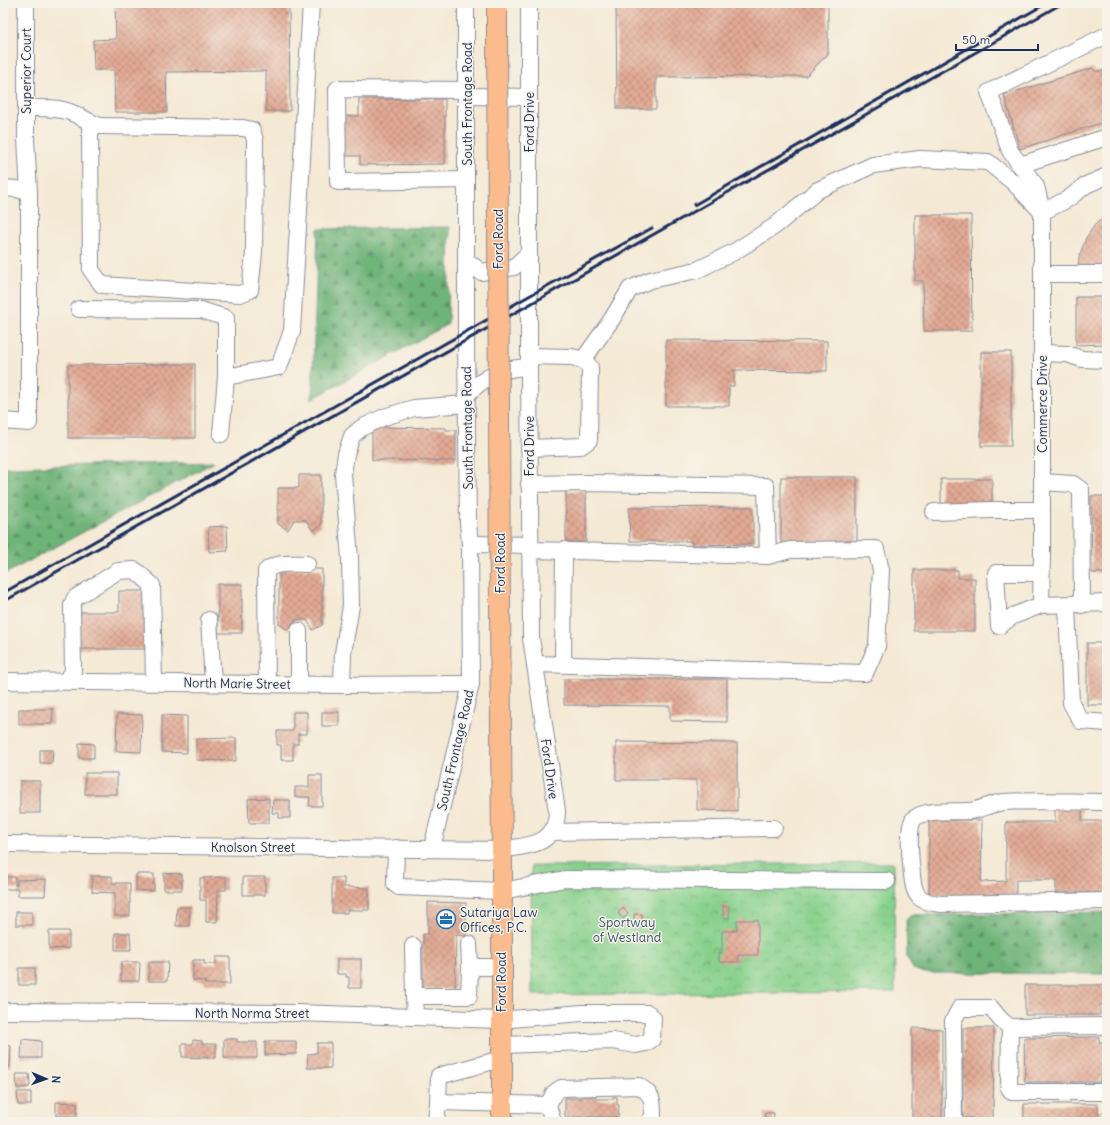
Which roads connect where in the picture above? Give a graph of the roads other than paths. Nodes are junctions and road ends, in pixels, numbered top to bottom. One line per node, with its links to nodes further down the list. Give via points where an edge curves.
1 (26, 3): 9 (street, Superior Court)
2 (311, 3): 27 (street, via 292,331 279,367)
3 (466, 3): 7 (street, South Frontage Road)
4 (497, 3): 64 (main road, Ford Road, bridge)
5 (529, 3): 8 (street, Ford Drive)
6 (1107, 35): 12 (street, Commerce Drive, via 989,92 1010,150)
7 (467, 93): 8 (street); 14 (street, South Frontage Road); 14 (street, via 337,89 338,182)
8 (528, 97): 18 (street, Ford Drive)
9 (26, 108): 10 (street, via 69,111); 16 (street, Superior Court)
10 (90, 124): 10 (street, via 252,130 255,140 254,238 250,290 240,294 102,285 91,270)
11 (1107, 137): 12 (street)
12 (1020, 165): 17 (street, Commerce Drive, via 1036,186)
13 (1107, 176): 17 (street, via 1086,185 1068,199)
14 (466, 180): 19 (street, South Frontage Road)
15 (3, 188): 16 (street, via 18,188)
16 (29, 193): 29 (street, Superior Court, via 29,423)
17 (1042, 212): 20 (street, Commerce Drive); 24 (street, via 1013,182 988,162 920,159 873,164 818,190 775,226 734,252 697,270 650,280 630,289)
18 (529, 253): 19 (street, via 514,267 481,272); 26 (street, Ford Drive)
19 (466, 260): 28 (street, South Frontage Road)
20 (1042, 274): 21 (street); 23 (street, Commerce Drive)
21 (1107, 274)
22 (80, 309): 27 (street, via 201,310 226,318)
23 (1042, 353): 25 (street); 32 (street, Commerce Drive)
24 (583, 360): 26 (street, via 572,357); 31 (street, via 590,367 589,440 581,446)
25 (1107, 360)
26 (529, 362): 28 (street, via 482,380); 31 (street, Ford Drive)
27 (226, 377): 30 (street)
28 (466, 399): 36 (street, South Frontage Road); 56 (street, via 414,408 384,417 361,428 352,436 343,474 351,606 343,653)
29 (3, 421)
30 (221, 434)
31 (529, 448): 33 (street, Ford Drive)
32 (1042, 482): 34 (street, Commerce Drive); 44 (street, via 1073,484 1080,490)
33 (529, 484): 37 (street, Ford Drive); 39 (street, via 588,482 766,486)
34 (1042, 510): 35 (street); 41 (street, Commerce Drive)
35 (934, 512)
36 (470, 544): 37 (street); 55 (street, South Frontage Road)
37 (530, 548): 38 (street); 47 (street, Ford Drive, via 531,638)
38 (564, 550): 39 (street); 48 (street)
39 (768, 556): 48 (street, via 790,550 876,549 880,570 878,646 865,673)
40 (307, 564): 53 (street, via 281,564 271,566 266,571)
41 (1041, 573): 43 (street, Commerce Drive); 43 (street, via 996,573 998,626 1013,616)
42 (1107, 604): 44 (street)
43 (1041, 605): 44 (street)
44 (1074, 605): 57 (street, via 1071,703 1081,721)
45 (209, 620): 52 (street)
46 (299, 631): 54 (street)
47 (535, 664): 48 (street); 60 (street, Ford Drive, via 557,818)
48 (563, 664)
49 (3, 681): 50 (street, North Marie Street)
50 (66, 681): 51 (street, North Marie Street); 51 (street, via 73,672 72,605 75,598 118,571 135,570 152,585)
51 (154, 682): 52 (street, North Marie Street)
52 (213, 682): 53 (street, North Marie Street)
53 (267, 684): 54 (street, North Marie Street)
54 (299, 684): 56 (street, North Marie Street)
55 (471, 684): 56 (street, North Marie Street); 63 (street, South Frontage Road)
56 (342, 685)
57 (1107, 723)
58 (1107, 802): 67 (street, via 1002,802 969,811 920,814 913,820 911,836 913,886 918,897 927,903)
59 (774, 828): 60 (street)
60 (552, 832): 64 (street, via 544,840 536,843)
61 (3, 844): 62 (street, Knolson Street)
62 (396, 848): 63 (street, Knolson Street); 66 (street, via 395,884 399,887)
63 (432, 848): 64 (street, Knolson Street)
64 (502, 850): 66 (main road, Ford Road)
65 (887, 880): 66 (street, via 565,880)
66 (502, 891): 71 (main road, Ford Road)
67 (1107, 901)
68 (469, 944): 70 (street)
69 (413, 946): 72 (street)
70 (470, 967): 71 (street); 72 (street, via 470,996)
71 (501, 967): 75 (main road, Ford Road)
72 (414, 996): 74 (street)
73 (3, 1011): 74 (street, North Norma Street, via 297,1013)
74 (415, 1017): 75 (street, North Norma Street)
75 (501, 1020): 78 (main road, Ford Road); 78 (street, North Norma Street, via 589,1013 648,1013 653,1018 652,1039 646,1043 636,1045 613,1041)
76 (1107, 1026): 77 (street)
77 (1010, 1027): 79 (street, via 1009,1088 1012,1092); 86 (street, via 991,1008 960,1008 953,1021)
78 (501, 1052): 80 (street, via 439,1076); 82 (main road, Ford Road)
79 (1107, 1092)
80 (438, 1102): 82 (street); 83 (street)
81 (548, 1104): 82 (street); 84 (street); 85 (street, via 554,1093 561,1088 639,1086 649,1093 653,1102 653,1116)
82 (502, 1113)
83 (436, 1122)
84 (553, 1122)
85 (649, 1122)
86 (954, 1122)

